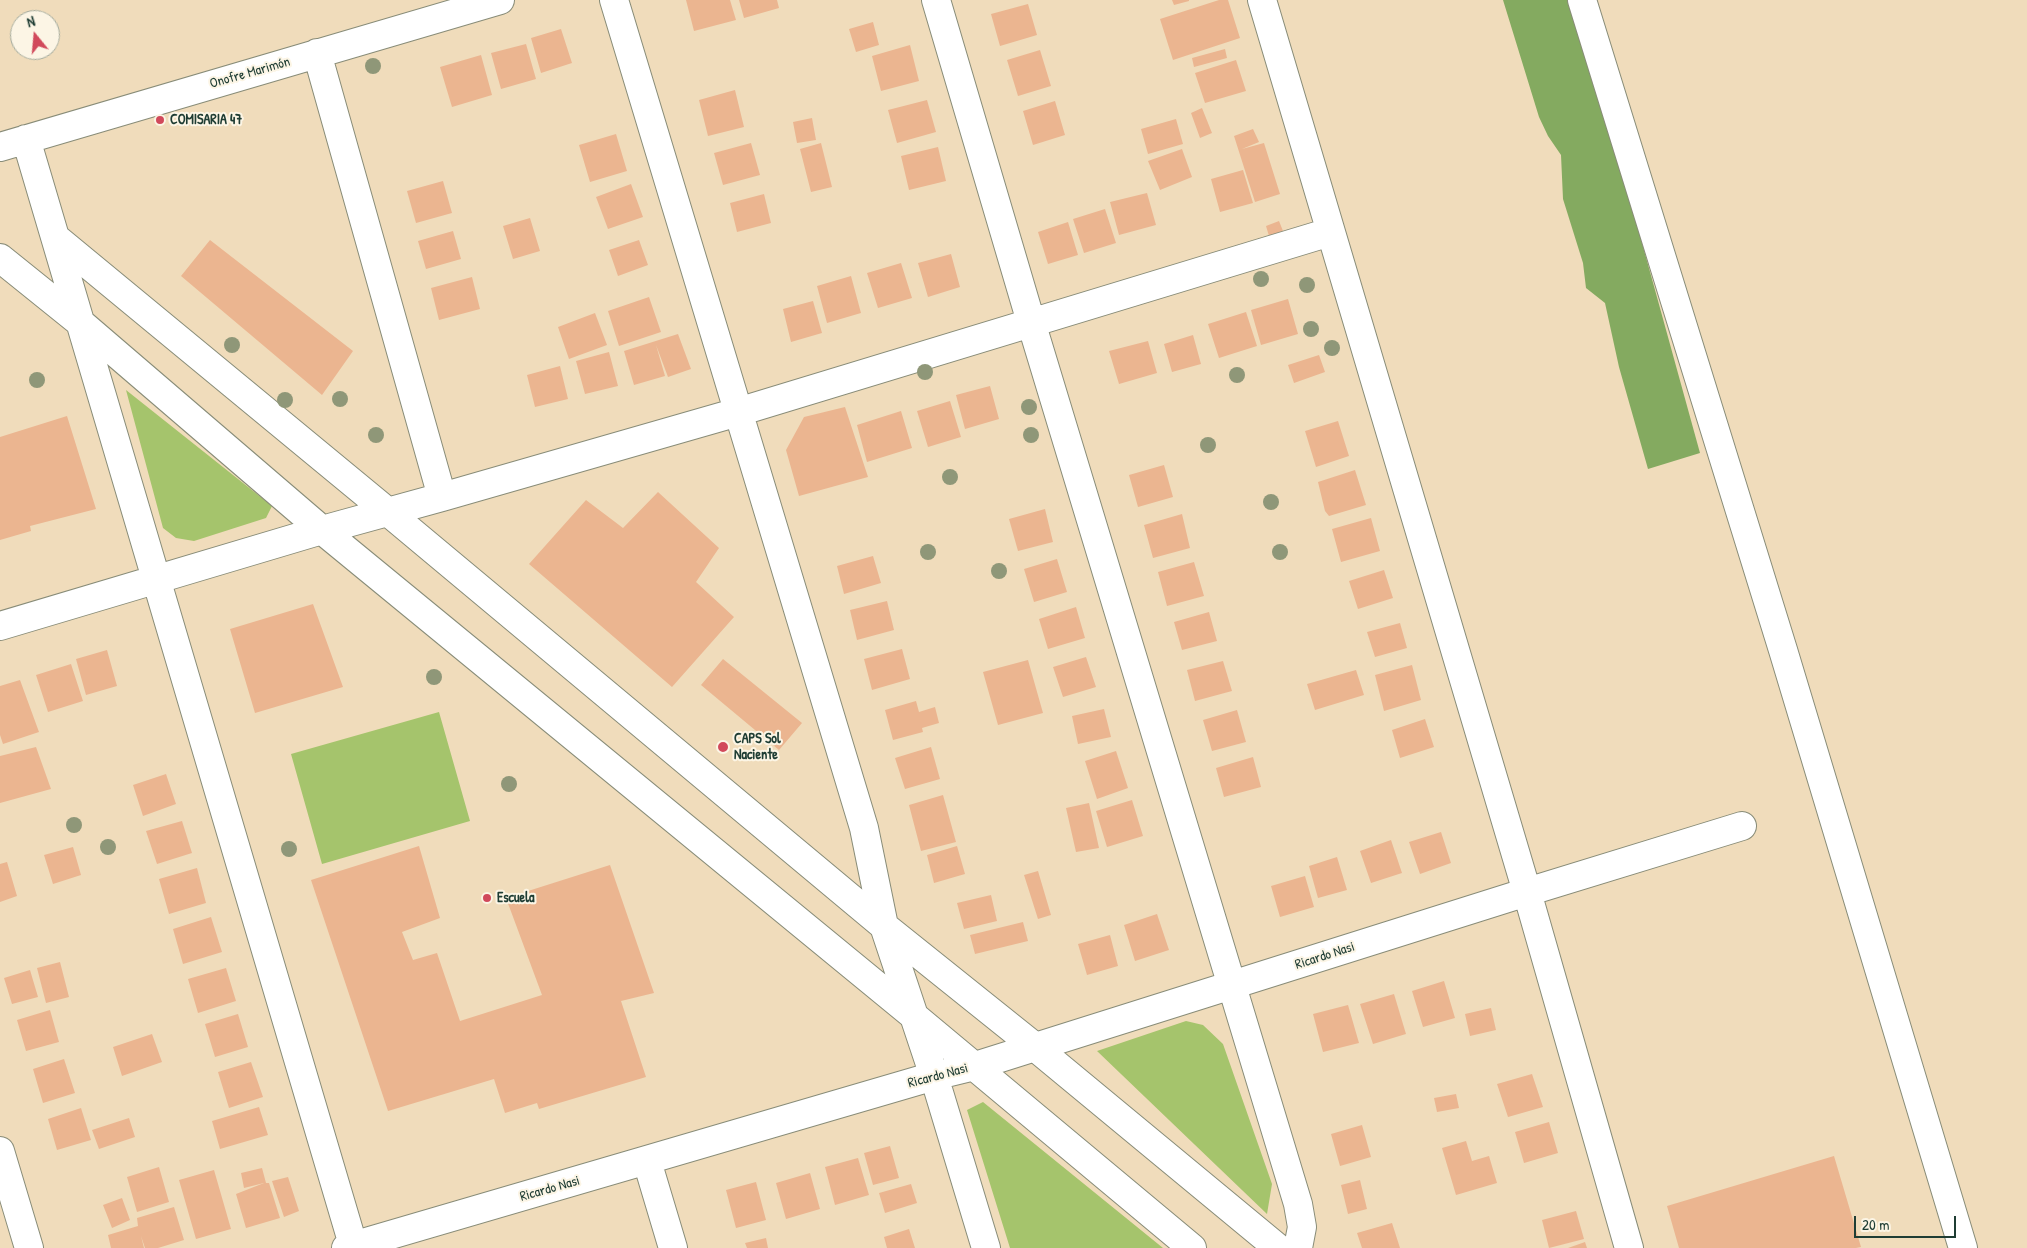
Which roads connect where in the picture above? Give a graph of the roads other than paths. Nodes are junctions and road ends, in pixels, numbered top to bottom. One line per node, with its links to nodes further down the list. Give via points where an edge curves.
1 (500, 0): 6 (street, Onofre Marimón)
2 (614, 0): 14 (street)
3 (936, 0): 12 (street)
4 (1262, 0): 9 (street)
5 (1582, 0): 38 (street)
6 (317, 53): 7 (street, Onofre Marimón); 15 (street)
7 (26, 139): 8 (street, Onofre Marimón); 10 (street)
8 (0, 148)
9 (1330, 232): 12 (street); 21 (street)
10 (56, 238): 13 (street); 16 (street)
11 (0, 258): 13 (street)
12 (1031, 322): 14 (street); 23 (street)
13 (82, 324): 17 (street); 18 (street)
14 (738, 412): 15 (street); 22 (street, via 864,828)
15 (442, 497): 16 (street)
16 (388, 512): 17 (street); 22 (street)
17 (322, 530): 18 (street); 24 (street)
18 (156, 580): 19 (street); 30 (street)
19 (0, 626)
20 (1742, 826): 21 (street, Ricardo Nasi)
21 (1527, 892): 23 (street, Ricardo Nasi); 37 (street)
22 (884, 926): 24 (street); 25 (street)
23 (1232, 985): 25 (street, Ricardo Nasi); 36 (street, via 1298,1204 1302,1227)
24 (914, 1016): 26 (street); 27 (street)
25 (1036, 1047): 26 (street, Ricardo Nasi); 35 (street)
26 (975, 1066): 27 (street, Ricardo Nasi); 34 (street)
27 (934, 1076): 29 (street, Ricardo Nasi); 33 (street)
28 (0, 1151): 31 (street)
29 (647, 1161): 30 (street, Ricardo Nasi); 32 (street)
30 (351, 1247)
31 (29, 1248)
32 (673, 1248)
33 (986, 1248)
34 (1192, 1248)
35 (1278, 1248)
36 (1298, 1248)
37 (1629, 1248)
38 (1963, 1248)

